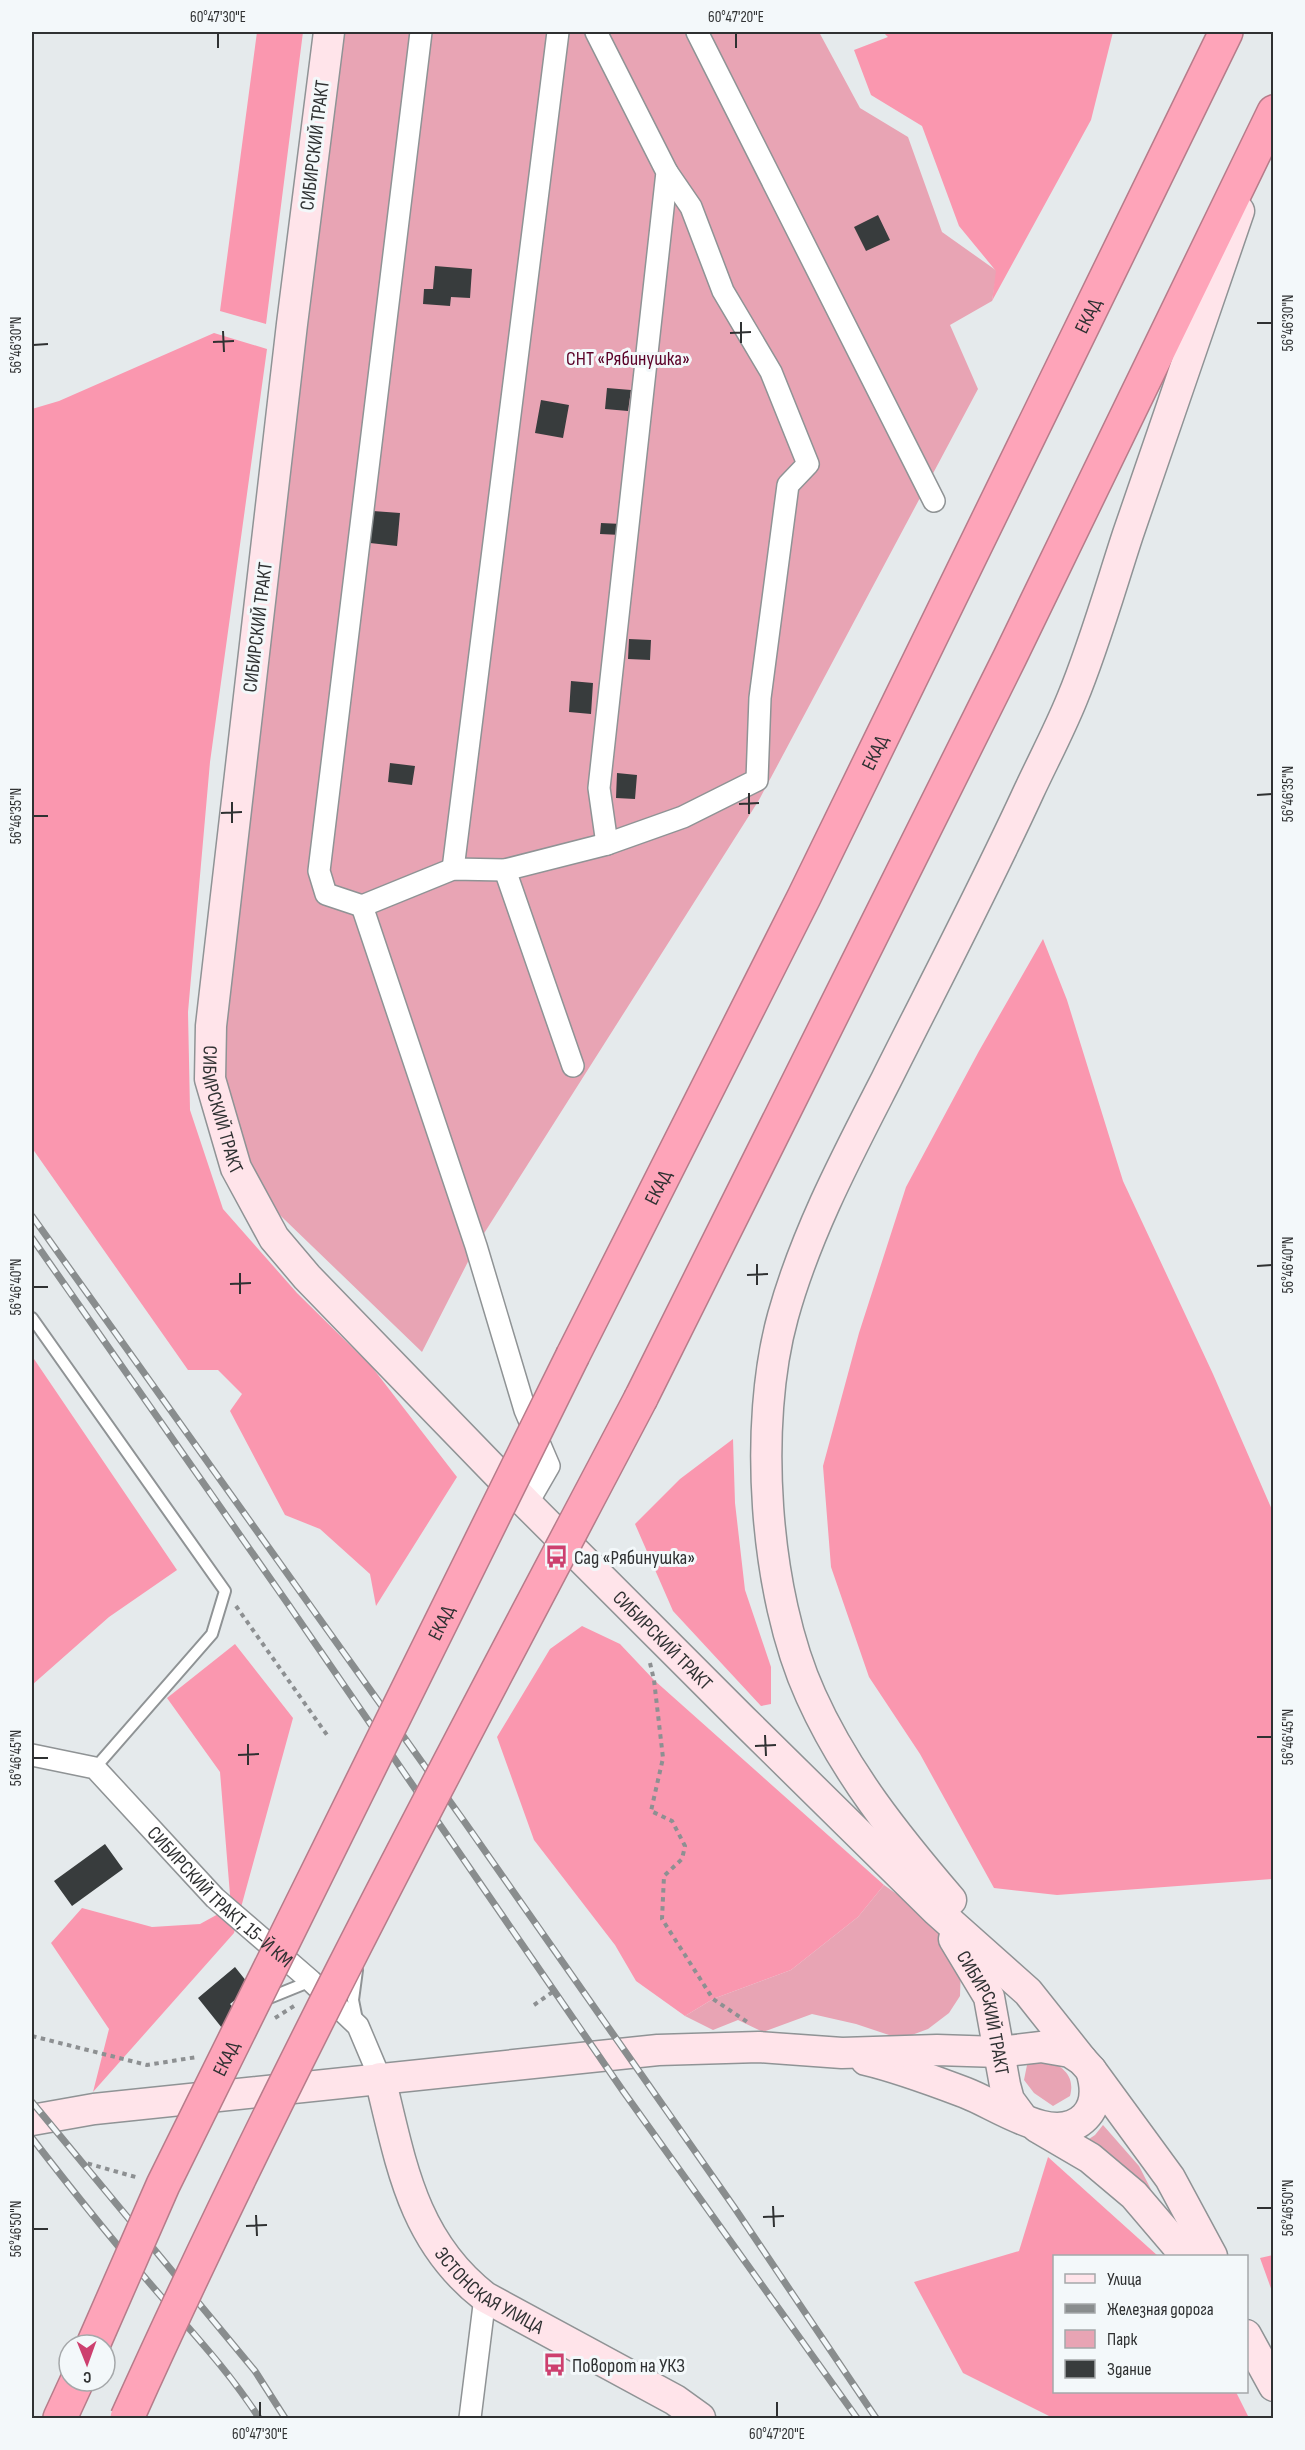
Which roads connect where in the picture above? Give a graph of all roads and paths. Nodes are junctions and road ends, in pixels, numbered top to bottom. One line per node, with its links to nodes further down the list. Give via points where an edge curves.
1 (329, 32): 16 (main road, СИБИРСКИЙ ТРАКТ, via 211,1026 210,1079 236,1168 274,1238)
2 (421, 32): 13 (street, via 319,871 326,894)
3 (558, 32): 11 (street)
4 (596, 32): 8 (street)
5 (697, 32): 9 (street)
6 (1226, 32): 49 (highway, ЕКАД, bridge, via 804,897 168,2174)
7 (1272, 114): 27 (main road, via 1072,699 992,870 835,1180 782,1316 768,1386 766,1458 776,1576 784,1616 809,1692 836,1745 904,1845); 54 (highway, bridge, via 1010,657 641,1398 391,1873)
8 (667, 172): 10 (street, via 599,788); 10 (street, via 691,207 723,291 771,372 808,464 789,484 760,698 757,780 683,817)
9 (934, 501)
10 (607, 844): 12 (street)
11 (453, 869): 12 (street); 13 (street)
12 (505, 870): 14 (street)
13 (362, 906): 16 (street, via 476,1246 525,1410 549,1466)
14 (573, 1066)
15 (32, 1317): 17 (lane)
16 (527, 1504): 22 (main road, СИБИРСКИЙ ТРАКТ)
17 (225, 1591): 19 (path); 21 (lane, via 212,1634)
18 (649, 1660): 32 (path, via 663,1758 651,1811 672,1821 685,1846 682,1859 664,1876 662,1919 713,1998)
19 (327, 1735)
20 (32, 1755): 21 (street)
21 (95, 1768): 25 (street, СИБИРСКИЙ ТРАКТ, 15-Й КМ, via 216,1898)
22 (937, 1911): 24 (main road, СИБИРСКИЙ ТРАКТ); 27 (main road, СИБИРСКИЙ ТРАКТ)
23 (362, 1925): 31 (lane, via 353,2000)
24 (973, 1969): 35 (main road, via 980,2001 977,2022 964,2038); 36 (main road, СИБИРСКИЙ ТРАКТ, via 989,1997)
25 (315, 1985): 28 (lane); 30 (path); 31 (street, СИБИРСКИЙ ТРАКТ, 15-Й КМ)
26 (554, 1991): 29 (path)
27 (1028, 1992): 39 (main road, СИБИРСКИЙ ТРАКТ)
28 (251, 2005)
29 (534, 2005)
30 (271, 2021)
31 (358, 2026): 40 (street, СИБИРСКИЙ ТРАКТ, 15-Й КМ)
32 (754, 2026)
33 (32, 2036): 38 (path, via 147,2065)
34 (1030, 2048): 36 (main road); 39 (main road, via 1060,2050); 41 (main road, via 1014,2061)
35 (937, 2050): 36 (main road); 37 (main road)
36 (999, 2052): 41 (main road, СИБИРСКИЙ ТРАКТ)
37 (842, 2053): 40 (main road, via 759,2047 658,2050); 43 (main road, via 967,2093)
38 (201, 2056)
39 (1087, 2065): 43 (main road, via 1095,2098 1086,2116 1061,2128); 47 (main road, СИБИРСКИЙ ТРАКТ, via 1170,2178)
40 (380, 2078): 42 (main road, via 94,2109); 48 (main road, ЭСТОНСКАЯ УЛИЦА, via 402,2167 423,2223 450,2265)
41 (1005, 2085): 43 (main road, СИБИРСКИЙ ТРАКТ, via 1010,2100)
42 (32, 2120)
43 (1028, 2122): 46 (main road, СИБИРСКИЙ ТРАКТ, via 1090,2158 1134,2195)
44 (79, 2161): 45 (path)
45 (140, 2178)
46 (1185, 2255)
47 (1211, 2255)
48 (485, 2297): 55 (street); 56 (main road, ЭСТОНСКАЯ УЛИЦА, via 675,2400)
49 (98, 2333)
50 (1248, 2339): 51 (main road)
51 (1274, 2386)
52 (71, 2393): 53 (highway)
53 (60, 2418)
54 (127, 2418)
55 (470, 2418)
56 (700, 2418)

